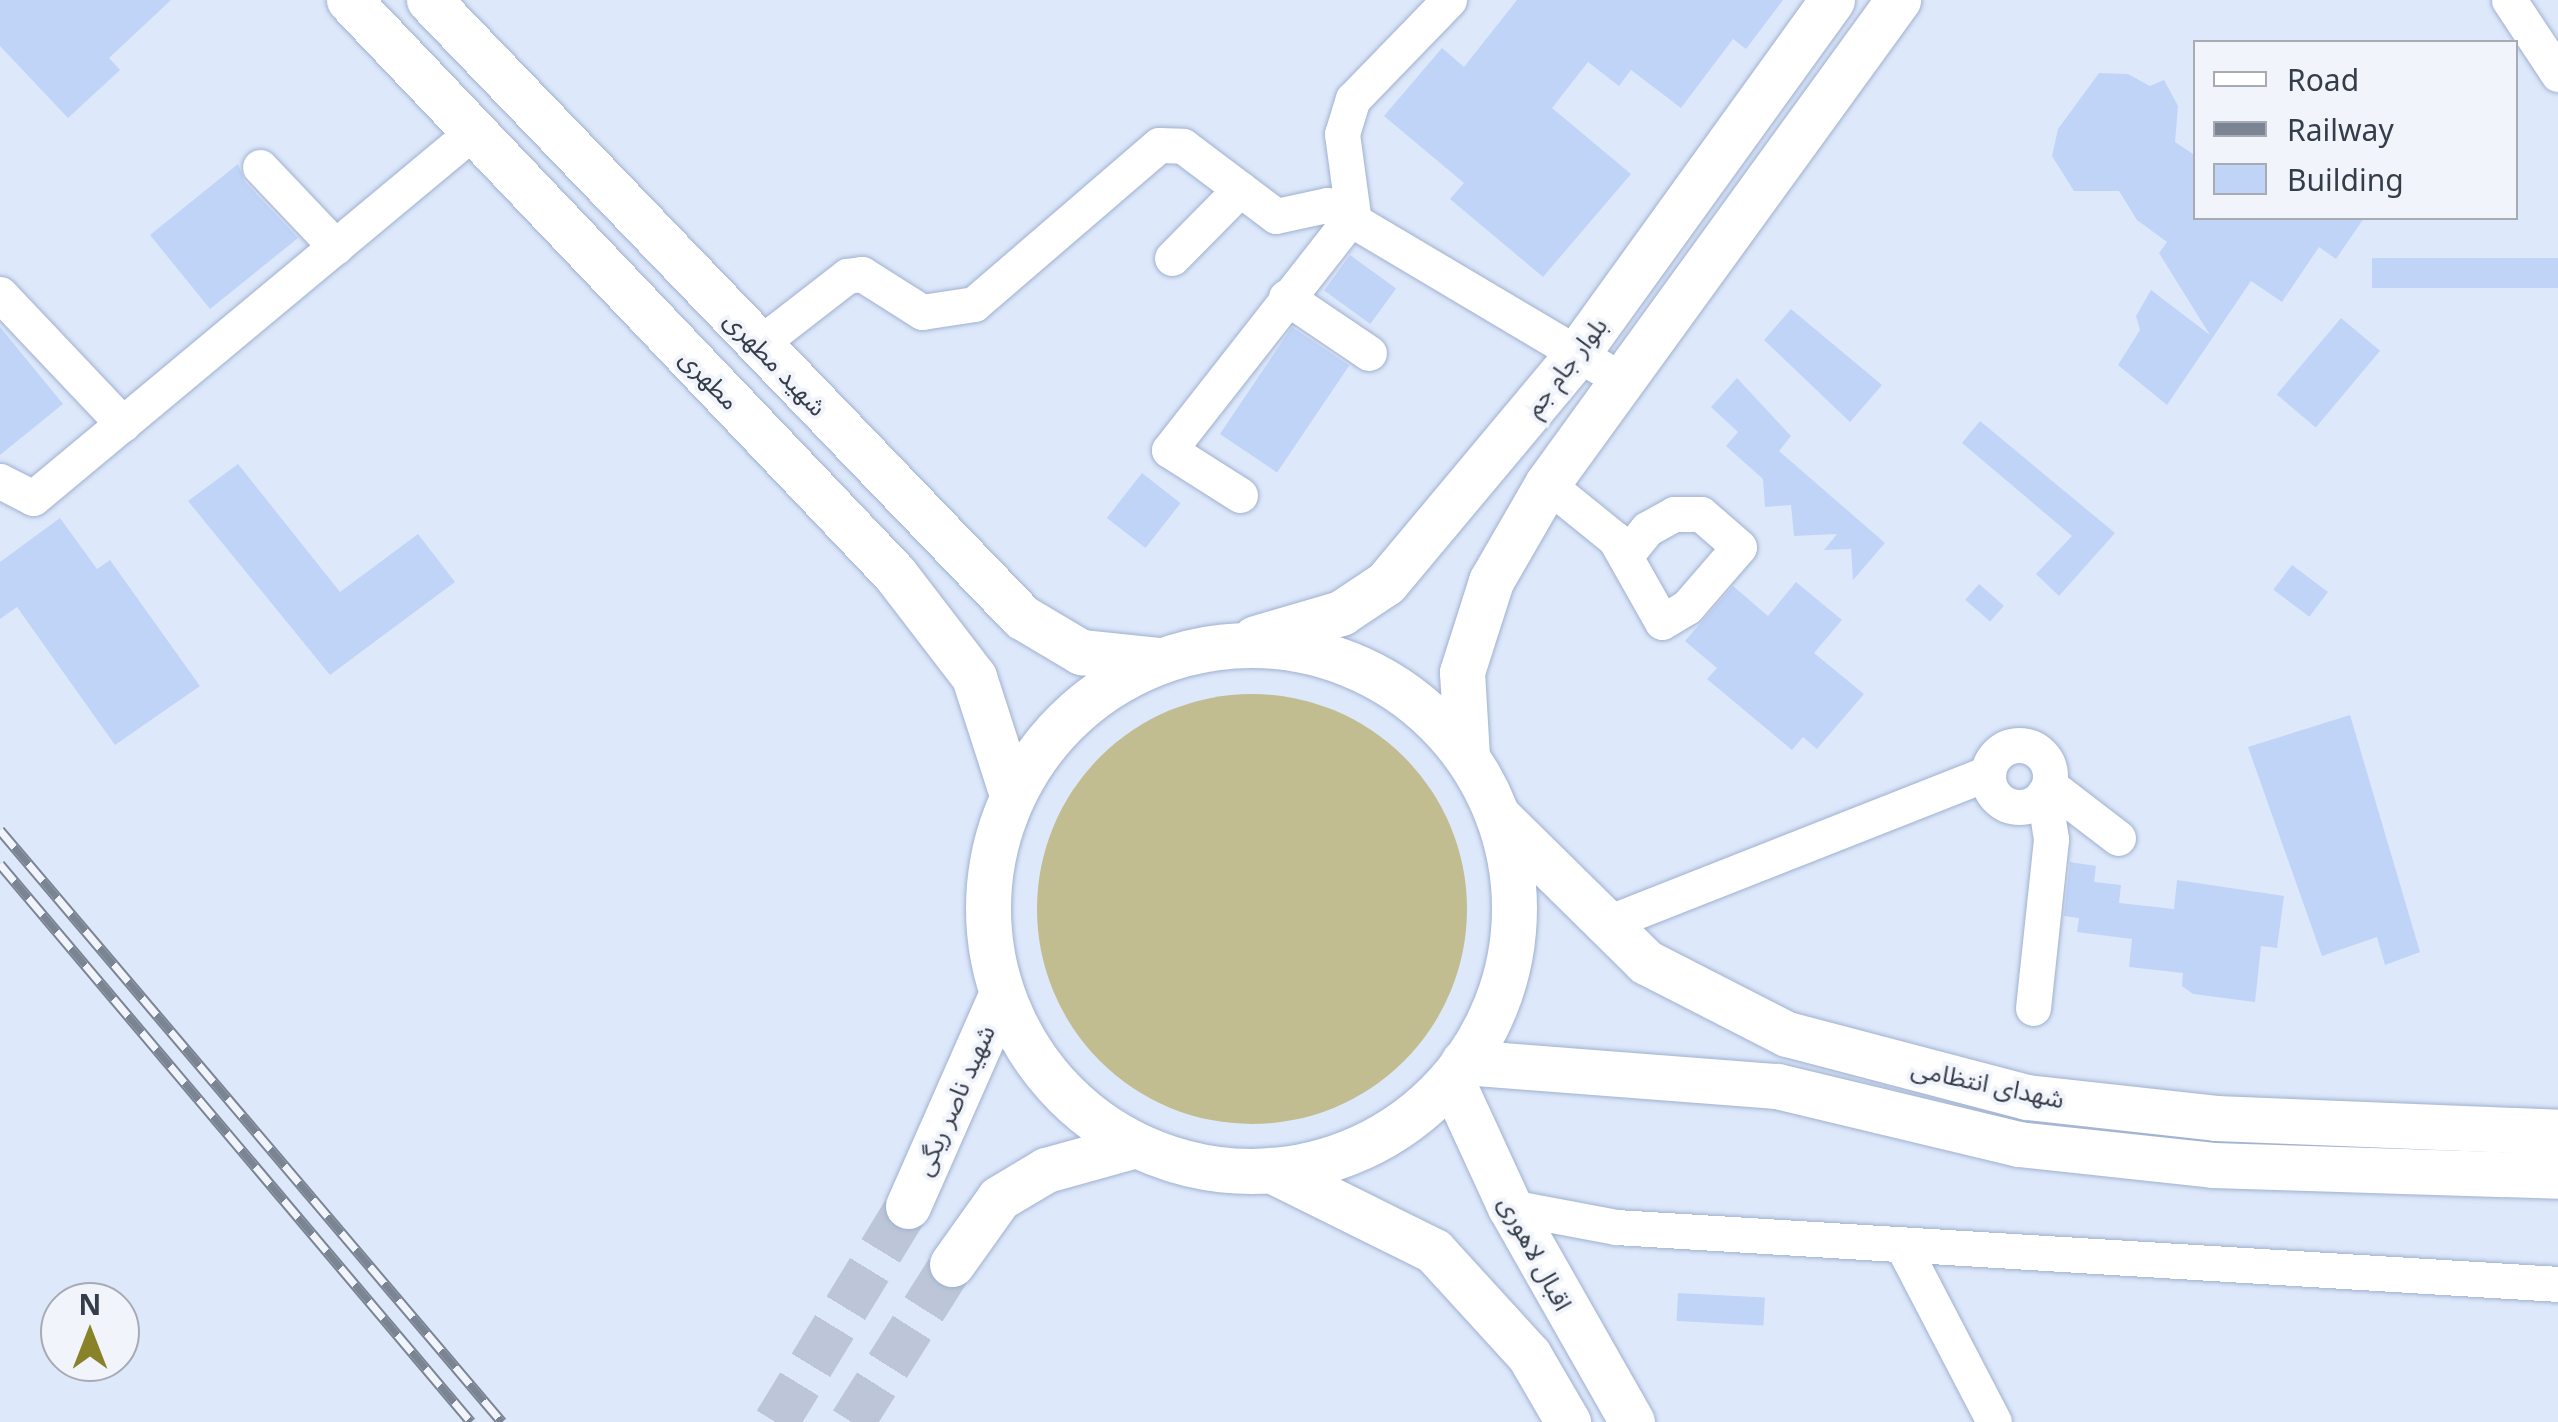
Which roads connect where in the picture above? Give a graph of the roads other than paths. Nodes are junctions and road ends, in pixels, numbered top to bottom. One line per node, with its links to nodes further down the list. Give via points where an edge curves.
1 (349, 0): 8 (main road, مطهری)
2 (430, 0): 16 (main road, شهید مطهری)
3 (1449, 0): 11 (street, via 1353,99 1342,134)
4 (1832, 0): 17 (main road, بلوار جام جم)
5 (1898, 0): 19 (main road)
6 (2509, 0): 7 (street)
7 (2558, 74)
8 (474, 132): 12 (street); 30 (main road, مطهری, via 895,574 974,678)
9 (260, 167): 12 (street)
10 (1240, 190): 11 (street, via 1276,216 1327,205); 13 (street); 16 (street, via 1183,146 1159,144 974,304 922,312 862,274 847,276)
11 (1352, 215): 15 (street); 17 (street)
12 (336, 248): 20 (street)
13 (1172, 258)
14 (0, 294): 20 (street)
15 (1286, 296): 18 (street); 23 (street, via 1169,450)
16 (758, 345): 26 (main road, شهید مطهری, via 1022,617 1081,652)
17 (1578, 352): 19 (street); 25 (main road, بلوار جام جم, via 1386,584 1341,613)
18 (1368, 353)
19 (1623, 381): 22 (main road)
20 (123, 424): 21 (street, via 33,498)
21 (0, 480)
22 (1548, 484): 24 (street); 27 (main road, via 1473,625 1460,700)
23 (1240, 496)
24 (1627, 554)
25 (1227, 645): 26 (main road); 27 (main road, via 1296,648 1362,668 1420,705)
26 (1160, 660): 30 (main road, via 1099,692 1049,738)
27 (1467, 756): 31 (main road)
28 (1988, 774): 29 (street, via 1992,792 2008,805 2028,806); 29 (street, via 2003,748 2024,744 2048,764); 33 (street)
29 (2046, 790): 32 (street); 35 (street, via 2051,839)
30 (1012, 795): 34 (main road, via 991,860 988,911)
31 (1499, 816): 33 (main road, شهدای انتظامی); 36 (main road, via 1514,884 1512,953 1490,1019)
32 (2118, 838)
33 (1602, 926): 37 (main road, شهدای انتظامی, via 1646,962 1786,1034 2027,1097)
34 (1001, 995): 39 (main road, via 1032,1056 1078,1107); 43 (main road, شهید ناصر ریگی)
35 (2033, 1008)
36 (1457, 1071): 40 (main road, via 1401,1124 1339,1156); 41 (main road, شهدای انتظامی, via 1777,1086 2018,1144 2213,1165); 44 (main road, اقبال لاهوری)
37 (2369, 1125): 38 (main road, شهدای انتظامی); 41 (main road)
38 (2558, 1132)
39 (1136, 1145): 40 (main road, via 1202,1166); 46 (main road, via 1046,1170 999,1198)
40 (1271, 1170): 48 (main road, via 1391,1223 1434,1251 1528,1355)
41 (2366, 1170): 42 (main road, شهدای انتظامی)
42 (2558, 1176)
43 (908, 1206)
44 (1510, 1207): 45 (street, via 1616,1227); 49 (main road, اقبال لاهوری)
45 (1902, 1245): 47 (street); 50 (street)
46 (952, 1264)
47 (2558, 1284)
48 (1568, 1422)
49 (1632, 1422)
50 (1994, 1422)

